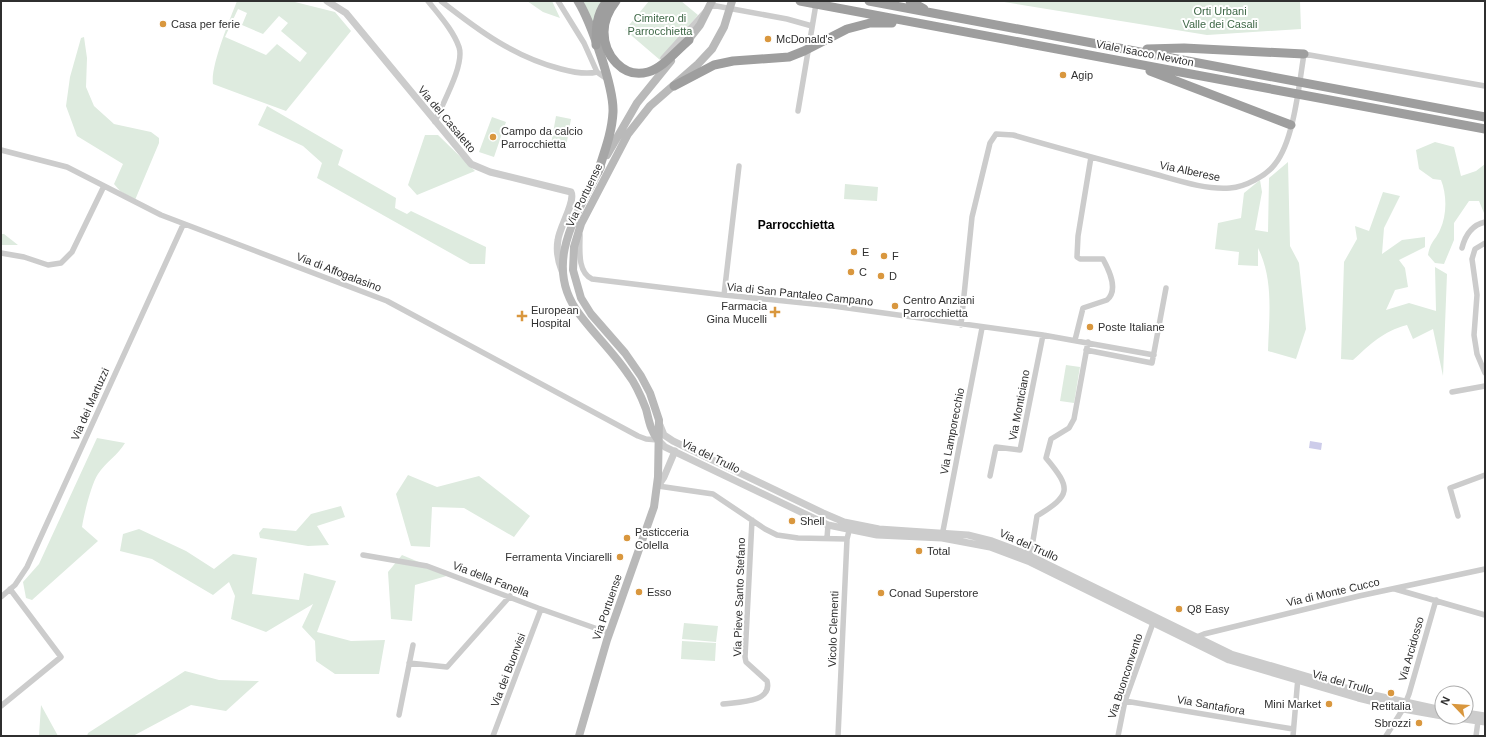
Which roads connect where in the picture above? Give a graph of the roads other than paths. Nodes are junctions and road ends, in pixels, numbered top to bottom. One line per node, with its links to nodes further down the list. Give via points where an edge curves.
1 (327, 1): 29 (street, Via del Casaletto, via 346,13)
2 (428, 1): 29 (street, via 447,26 459,47 460,54 457,70)
3 (441, 1): 23 (street, via 488,37 525,58 564,70 586,74)
4 (558, 1): 23 (street, via 584,44)
5 (578, 1): 18 (main road)
6 (607, 1): 18 (highway, via 601,9 597,23)
7 (616, 1): 17 (highway, via 606,22 605,42 614,60 629,72 652,71)
8 (712, 1): 17 (main road, Via Portuense, via 703,21)
9 (732, 1): 25 (main road, Via Portuense, via 716,42 698,64)
10 (800, 1): 13 (highway, Viale Isacco Newton)
11 (869, 1): 14 (highway, Viale Isacco Newton)
12 (910, 1): 14 (highway)
13 (816, 4): 15 (highway, Viale Isacco Newton); 16 (street)
14 (932, 13): 19 (highway, Viale Isacco Newton)
15 (912, 22): 22 (highway, Viale Isacco Newton); 25 (highway, via 863,24 841,31 788,57 714,65)
16 (812, 26): 21 (street, via 711,5); 27 (street)
17 (689, 40): 35 (main road, Via Portuense, via 652,83 624,122)
18 (596, 45): 24 (main road)
19 (1129, 50): 20 (highway, via 1184,48); 28 (highway, Viale Isacco Newton)
20 (1304, 54): 26 (street); 30 (street, Via Alberese)
21 (663, 58)
22 (1128, 63): 30 (highway); 31 (highway, Viale Isacco Newton)
23 (597, 72): 24 (street)
24 (609, 80): 35 (main road, via 613,100 612,121)
25 (674, 86): 38 (main road, Via Portuense, via 650,106 623,141)
26 (1485, 86)
27 (798, 111)
28 (1485, 118)
29 (435, 122): 43 (street, Via del Casaletto, via 475,166 571,192 572,200 557,244)
30 (1291, 125): 33 (street, Via Alberese, via 1285,147 1275,165 1252,181 1231,188 1200,186)
31 (1485, 129)
32 (1, 150): 36 (street, Via di Affogalasino, via 67,167)
33 (1091, 157): 46 (street, Via Alberese, via 1013,135 998,134 993,137 972,217); 49 (street, via 1077,257 1103,260 1113,289 1107,300 1083,308)
34 (739, 166): 45 (street)
35 (598, 172): 43 (main road, Via Portuense, via 568,234 563,258)
36 (104, 186): 39 (street, Via di Affogalasino); 42 (street, via 74,248 64,261 57,265 48,265)
37 (1485, 222): 41 (street, via 1471,230)
38 (581, 224): 45 (street, Via di San Pantaleo Campano, via 582,263 584,272 590,278); 57 (main road, Via Portuense, via 572,264 579,294 591,314 641,376)
39 (183, 225): 58 (street, Via di Affogalasino, via 387,301 638,436); 77 (street, Via dei Martuzzi, via 28,567)
40 (1485, 243): 53 (street, via 1475,249 1472,259 1477,295 1474,335 1477,354)
41 (1462, 248)
42 (1, 253)
43 (563, 275): 58 (main road, Via Portuense, via 578,313 617,358 632,380)
44 (1166, 288): 52 (street)
45 (724, 295): 46 (street, Via di San Pantaleo Campano, via 833,306)
46 (960, 325): 47 (street, Via di San Pantaleo Campano)
47 (982, 328): 48 (street, Via di San Pantaleo Campano); 70 (street, Via Lamporecchio)
48 (1043, 335): 49 (street, Via di San Pantaleo Campano); 62 (street, Via Monticiano, via 1020,450 996,447)
49 (1075, 340): 50 (street, Via di San Pantaleo Campano)
50 (1088, 342): 51 (street); 52 (street, Via di San Pantaleo Campano)
51 (1086, 350): 52 (street, via 1152,363); 74 (street, via 1074,419 1069,428 1051,439 1046,458 1062,478 1063,493 1056,504 1037,516)
52 (1154, 355)
53 (1483, 361): 54 (street)
54 (1485, 373)
55 (1485, 386): 56 (street)
56 (1452, 392)
57 (659, 420): 58 (main road, Via Portuense); 59 (street, Via del Trullo, via 663,434)
58 (658, 440): 59 (street, Via del Trullo); 60 (street, Via del Trullo, via 665,447); 63 (main road, Via Portuense)
59 (673, 441): 64 (street, Via del Trullo)
60 (675, 451): 63 (street, Via Portuense); 65 (street, Via del Trullo)
61 (1485, 475): 66 (street, via 1450,488)
62 (990, 476)
63 (658, 486): 67 (street, via 713,494); 85 (main road, Via Portuense, via 652,513)
64 (774, 490): 65 (street); 69 (street, Via del Trullo)
65 (770, 497): 68 (street, Via del Trullo)
66 (1458, 516)
67 (752, 520): 71 (street, via 781,536); 93 (street, Via Pieve Santo Stefano, via 744,657 766,681 767,688 766,693 758,698)
68 (828, 525): 69 (street, Via del Trullo); 71 (street)
69 (850, 527): 70 (street, Via del Trullo, via 882,536); 72 (street, Vicolo Clementi)
70 (942, 535): 74 (street, Via del Trullo, via 986,545)
71 (828, 538): 72 (street)
72 (847, 539): 105 (street, Vicolo Clementi)
73 (364, 555): 78 (street, Via della Fanella, via 427,566)
74 (1030, 560): 80 (street, Via del Trullo)
75 (1485, 569): 76 (street, Via di Monte Cucco)
76 (1394, 588): 81 (street); 86 (street, Via di Monte Cucco)
77 (10, 589): 79 (street, Via dei Martuzzi); 94 (street, via 61,657)
78 (510, 596): 82 (street, Via della Fanella); 90 (street, via 447,667)
79 (1, 597)
80 (1109, 599): 84 (street, Via del Trullo); 86 (street, Via del Trullo)
81 (1436, 600): 83 (street); 95 (street, Via Arcidosso)
82 (541, 610): 85 (street, Via della Fanella); 103 (street, Via dei Buonvisi)
83 (1485, 615)
84 (1153, 623): 87 (street, Via del Trullo); 92 (street, Via Buonconvento)
85 (609, 633): 104 (main road, Via Portuense)
86 (1196, 637): 87 (street, Via di Monte Cucco); 89 (street, Via del Trullo)
87 (1188, 640): 89 (street, Via del Trullo)
88 (413, 645): 90 (street)
89 (1240, 660): 91 (street, Via del Trullo)
90 (409, 663): 98 (street)
91 (1298, 678): 95 (street, Via del Trullo); 102 (street)
92 (1125, 701): 102 (street, Via Santafiora); 106 (street, Via Buonconvento)
93 (723, 704)
94 (1, 706)
95 (1404, 706): 96 (street, Via del Trullo); 97 (street, Via del Trullo); 108 (street, Via Arcidosso)
96 (1434, 709)
97 (1434, 714)
98 (399, 715)
99 (1474, 715): 100 (street)
100 (1485, 716)
101 (1482, 722): 109 (street)
102 (1293, 729): 107 (street)
103 (493, 736)
104 (579, 736)
105 (838, 736)
106 (1118, 736)
107 (1293, 736)
108 (1386, 736)
109 (1476, 736)

